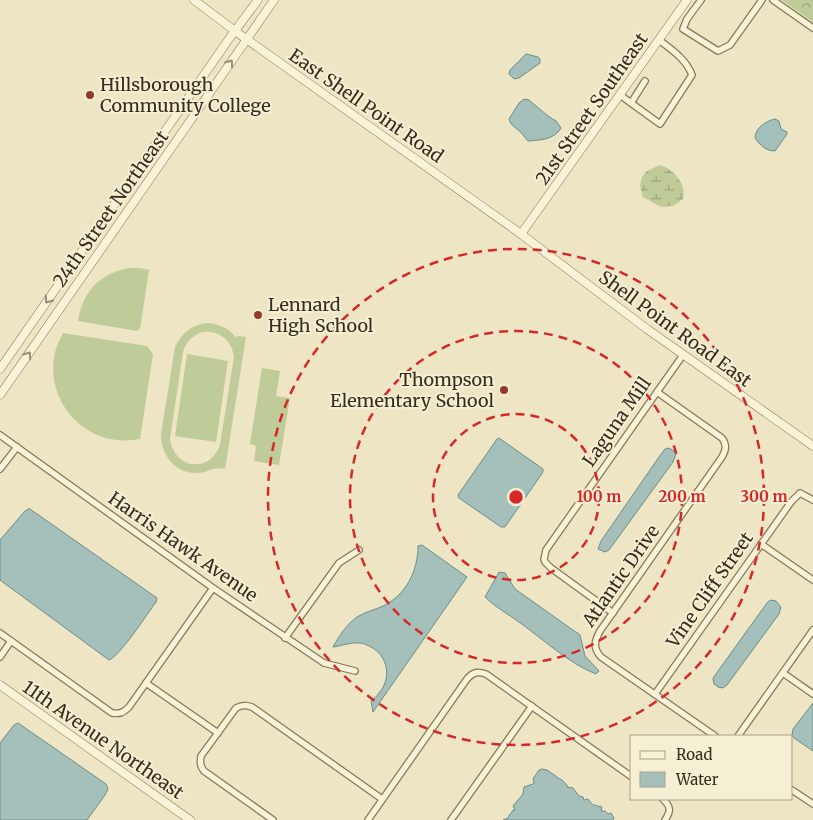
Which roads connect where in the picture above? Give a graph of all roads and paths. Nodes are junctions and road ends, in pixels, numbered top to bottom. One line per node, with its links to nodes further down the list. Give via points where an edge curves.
1 (194, 0): 9 (street, East Shell Point Road)
2 (258, 0): 9 (street, 24th Street Northeast)
3 (274, 0): 10 (street, 24th Street Northeast)
4 (687, 0): 11 (street, 21st Street Southeast)
5 (702, 0): 6 (street, via 683,29 718,51 730,45)
6 (762, 0)
7 (773, 0): 8 (street)
8 (813, 28)
9 (235, 31): 10 (street, East Shell Point Road); 17 (street, 24th Street Northeast, one-way to 17)
10 (246, 39): 15 (street, East Shell Point Road); 19 (street, 24th Street Northeast, one-way to 10)
11 (659, 40): 13 (street, 21st Street Southeast); 14 (street, via 679,56 692,75 660,124)
12 (646, 81): 14 (street)
13 (620, 95): 14 (street); 15 (street, 21st Street Southeast)
14 (631, 103)
15 (521, 234): 16 (street, Shell Point Road East)
16 (683, 355): 18 (street, Laguna Mill); 21 (street, Shell Point Road East)
17 (0, 369)
18 (657, 392): 29 (street, Atlantic Drive, via 722,438 726,446 722,457); 29 (street, Laguna Mill, via 544,554 545,562 551,568)
19 (0, 395)
20 (0, 435): 22 (street, Harris Hawk Avenue)
21 (813, 446)
22 (17, 447): 23 (street); 28 (street, Harris Hawk Avenue)
23 (0, 469)
24 (813, 500): 25 (street, Vine Cliff Street, via 800,493 795,496)
25 (761, 544): 27 (street); 39 (street, Vine Cliff Street)
26 (359, 550): 32 (street, via 339,563)
27 (813, 580)
28 (213, 588): 32 (street, Harris Hawk Avenue); 37 (street)
29 (613, 613): 39 (street, Atlantic Drive, via 595,640 597,653)
30 (813, 630): 36 (street)
31 (0, 634): 33 (street)
32 (286, 638): 35 (street, Harris Hawk Avenue, via 324,663)
33 (11, 642): 34 (street); 37 (street, via 112,713 123,713)
34 (0, 658)
35 (355, 671)
36 (783, 673): 40 (street); 44 (street)
37 (146, 683): 42 (street)
38 (0, 685): 50 (street, 11th Avenue Northeast)
39 (655, 694): 43 (street, Atlantic Drive)
40 (813, 694)
41 (532, 706): 45 (street); 47 (street, via 486,674 471,674); 53 (street)
42 (218, 732): 47 (street, via 236,708 241,705 252,707); 51 (street, via 201,756 204,772)
43 (714, 735)
44 (739, 735)
45 (630, 776)
46 (793, 791): 49 (street)
47 (382, 799): 52 (street)
48 (664, 800): 54 (street, via 670,810)
49 (813, 804)
50 (190, 820)
51 (273, 820)
52 (368, 820)
53 (451, 820)
54 (665, 820)

